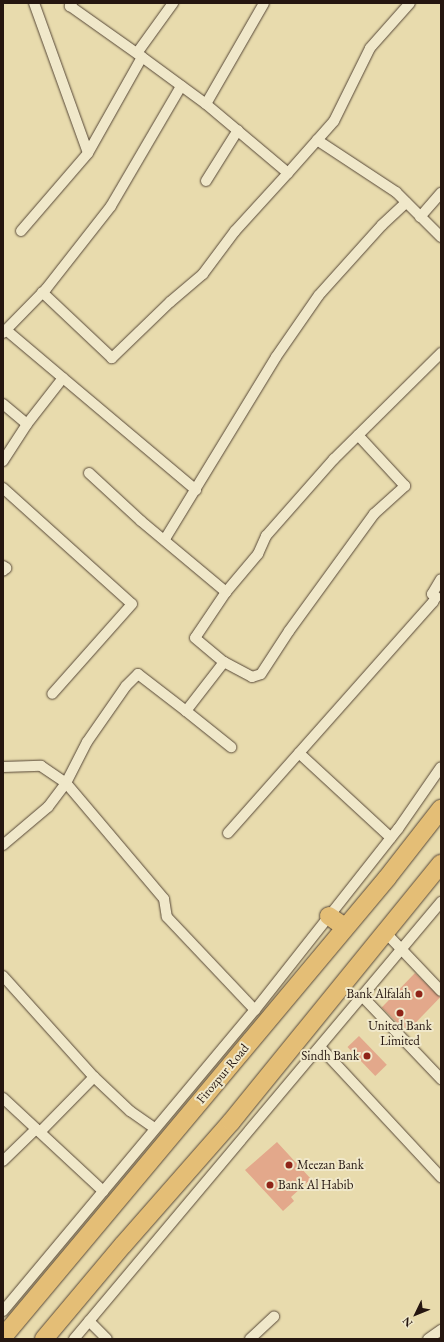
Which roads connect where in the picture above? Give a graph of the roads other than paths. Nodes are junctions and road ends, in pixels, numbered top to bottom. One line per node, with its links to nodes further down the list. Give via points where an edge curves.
1 (34, 3): 11 (street)
2 (72, 3): 6 (street, via 70,6)
3 (174, 3): 6 (street)
4 (264, 3): 8 (street)
5 (410, 3): 10 (street, via 370,48 334,120)
6 (140, 55): 7 (street); 11 (street)
7 (181, 86): 8 (street); 19 (street, via 111,206)
8 (206, 104): 9 (street)
9 (238, 130): 12 (street); 13 (street)
10 (317, 140): 12 (street); 15 (street, via 396,192)
11 (88, 153): 17 (street)
12 (288, 173): 19 (street, via 235,231 203,274 112,358)
13 (206, 181)
14 (441, 193): 16 (street)
15 (406, 203): 16 (street); 29 (street, via 319,295 276,358)
16 (420, 216): 18 (street)
17 (21, 231)
18 (441, 237)
19 (42, 292): 20 (street)
20 (4, 332): 22 (street)
21 (441, 353): 25 (street)
22 (63, 378): 24 (street); 29 (street)
23 (3, 404): 24 (street)
24 (27, 424): 26 (street)
25 (358, 435): 34 (street, via 266,536 258,554); 35 (street, via 405,486 374,514 261,674 252,677)
26 (3, 461)
27 (89, 473): 30 (street)
28 (3, 488): 36 (street, via 132,604)
29 (196, 490): 30 (street)
30 (165, 539): 34 (street)
31 (3, 566): 32 (street, via 6,568)
32 (3, 571)
33 (441, 579): 39 (street, via 432,594 436,597 433,602)
34 (226, 592): 35 (street, via 195,638)
35 (224, 662): 37 (street)
36 (52, 694)
37 (186, 711): 38 (street); 42 (street, via 138,674 126,686 87,742)
38 (231, 747)
39 (299, 753): 44 (street); 45 (street)
40 (3, 767): 42 (street, via 41,766)
41 (441, 767): 45 (street)
42 (66, 783): 46 (street, via 48,807); 56 (street, via 164,899 167,917)
43 (441, 809): 50 (highway, Firozpur Road)
44 (228, 833)
45 (391, 838): 49 (street)
46 (3, 844)
47 (441, 864): 51 (highway)
48 (441, 902): 52 (street)
49 (329, 916): 50 (highway); 56 (street)
50 (345, 928): 70 (highway, Firozpur Road)
51 (385, 932): 52 (street); 71 (highway, via 231,1122)
52 (402, 949): 54 (street); 55 (street)
53 (3, 976): 58 (street)
54 (441, 991)
55 (362, 996): 57 (street); 59 (street)
56 (255, 1010): 61 (street)
57 (320, 1047): 64 (street); 68 (street)
58 (94, 1078): 61 (street, via 130,1111); 62 (street)
59 (441, 1079)
60 (3, 1098): 62 (street)
61 (154, 1128): 65 (street)
62 (38, 1130): 63 (street); 65 (street)
63 (3, 1160)
64 (441, 1177)
65 (103, 1191): 66 (street)
66 (3, 1311)
67 (274, 1317): 74 (street)
68 (89, 1321): 72 (street); 73 (street)
69 (441, 1330): 75 (street)
70 (3, 1337)
71 (44, 1339)
72 (74, 1339)
73 (107, 1339)
74 (250, 1339)
75 (428, 1339)

